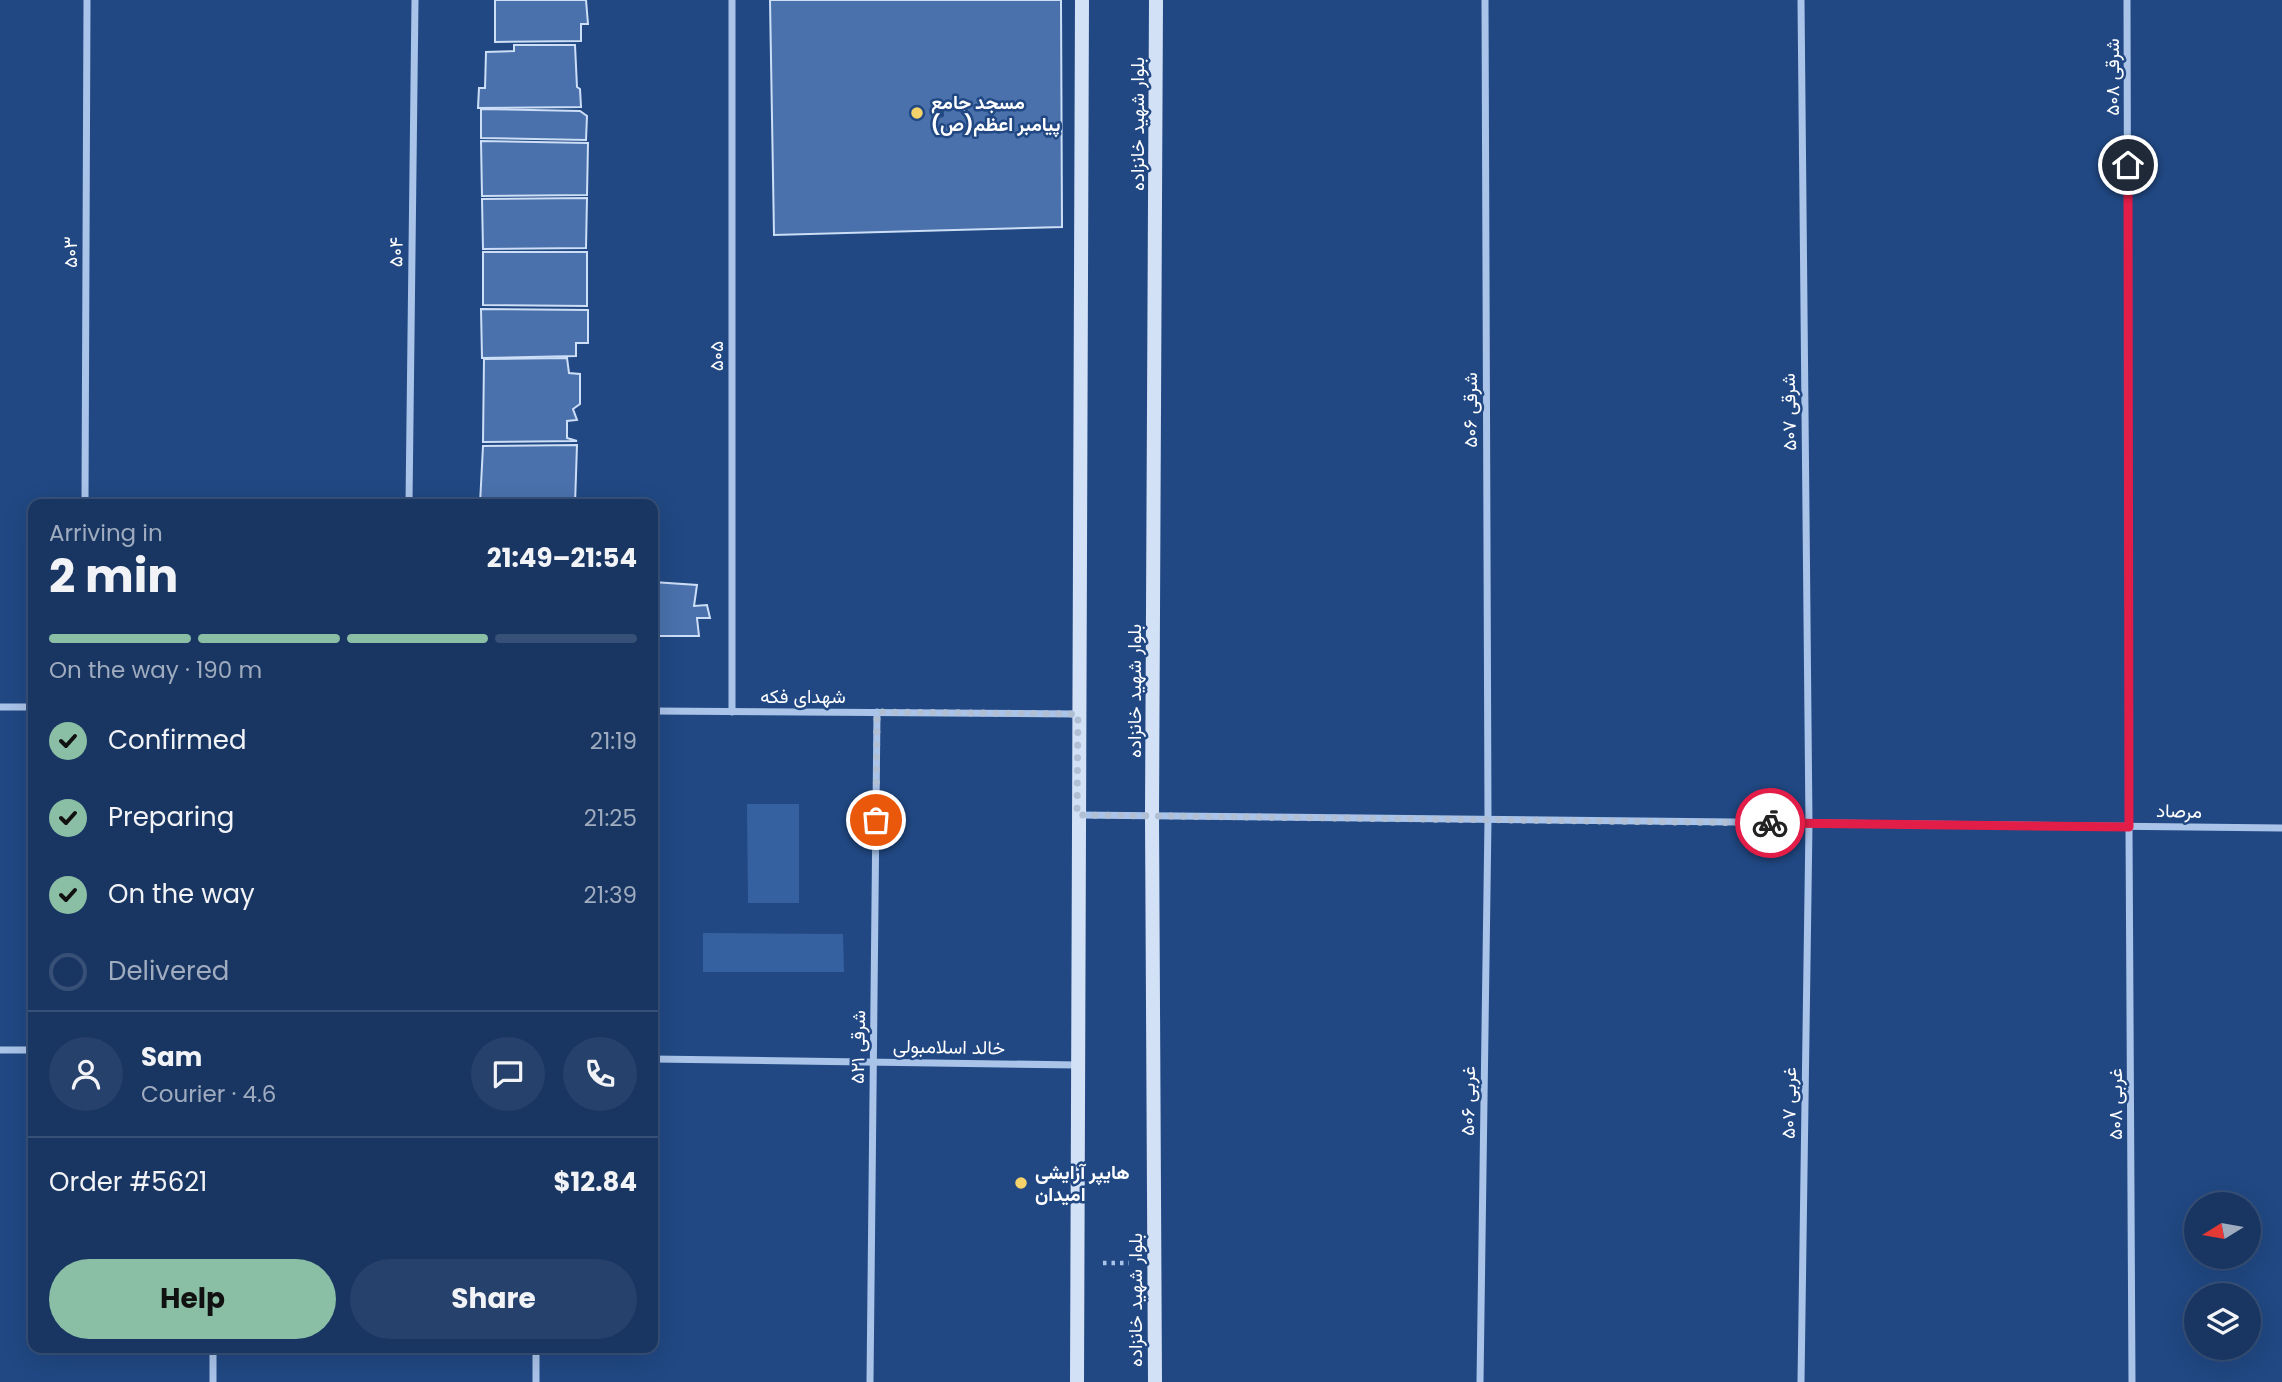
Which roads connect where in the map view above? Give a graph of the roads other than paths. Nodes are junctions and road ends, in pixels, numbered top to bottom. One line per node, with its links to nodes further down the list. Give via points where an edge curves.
1 (87, 0): 9 (street, ۵۰۳)
2 (415, 0): 10 (street, ۵۰۴)
3 (732, 0): 14 (street, ۵۰۵)
4 (1082, 0): 16 (main road)
5 (1156, 0): 18 (main road, بلوار شهید خانزاده)
6 (1485, 0): 19 (street, ۵۰۶ شرقی)
7 (1801, 0): 20 (street, ۵۰۷ شرقی)
8 (2127, 0): 21 (street, ۵۰۸ شرقی)
9 (85, 499)
10 (409, 499)
11 (0, 707): 12 (street)
12 (28, 707)
13 (658, 711): 14 (street, شهدای فکه)
14 (732, 712): 15 (street, شهدای فکه)
15 (877, 712): 16 (street, شهدای فکه); 26 (street, ۵۲۱ شرقی)
16 (1078, 714): 17 (main road)
17 (1077, 815): 18 (street, مرصاد); 27 (main road)
18 (1152, 816): 19 (street, مرصاد); 34 (main road, بلوار شهید خانزاده)
19 (1488, 820): 20 (street, مرصاد); 35 (street, ۵۰۶ غربی)
20 (1808, 824): 21 (street, مرصاد); 36 (street, ۵۰۷ غربی)
21 (2129, 827): 22 (street, مرصاد); 37 (street, ۵۰۸ غربی)
22 (2282, 828)
23 (0, 1050): 24 (street)
24 (28, 1050)
25 (658, 1059): 26 (street, خالد اسلامبولی)
26 (873, 1062): 27 (street, خالد اسلامبولی); 32 (street, ۵۲۱ شرقی)
27 (1077, 1065): 33 (main road)
28 (213, 1353): 30 (street)
29 (536, 1353): 31 (street)
30 (213, 1382)
31 (536, 1382)
32 (870, 1382)
33 (1077, 1382)
34 (1155, 1382)
35 (1480, 1382)
36 (1801, 1382)
37 (2132, 1382)

